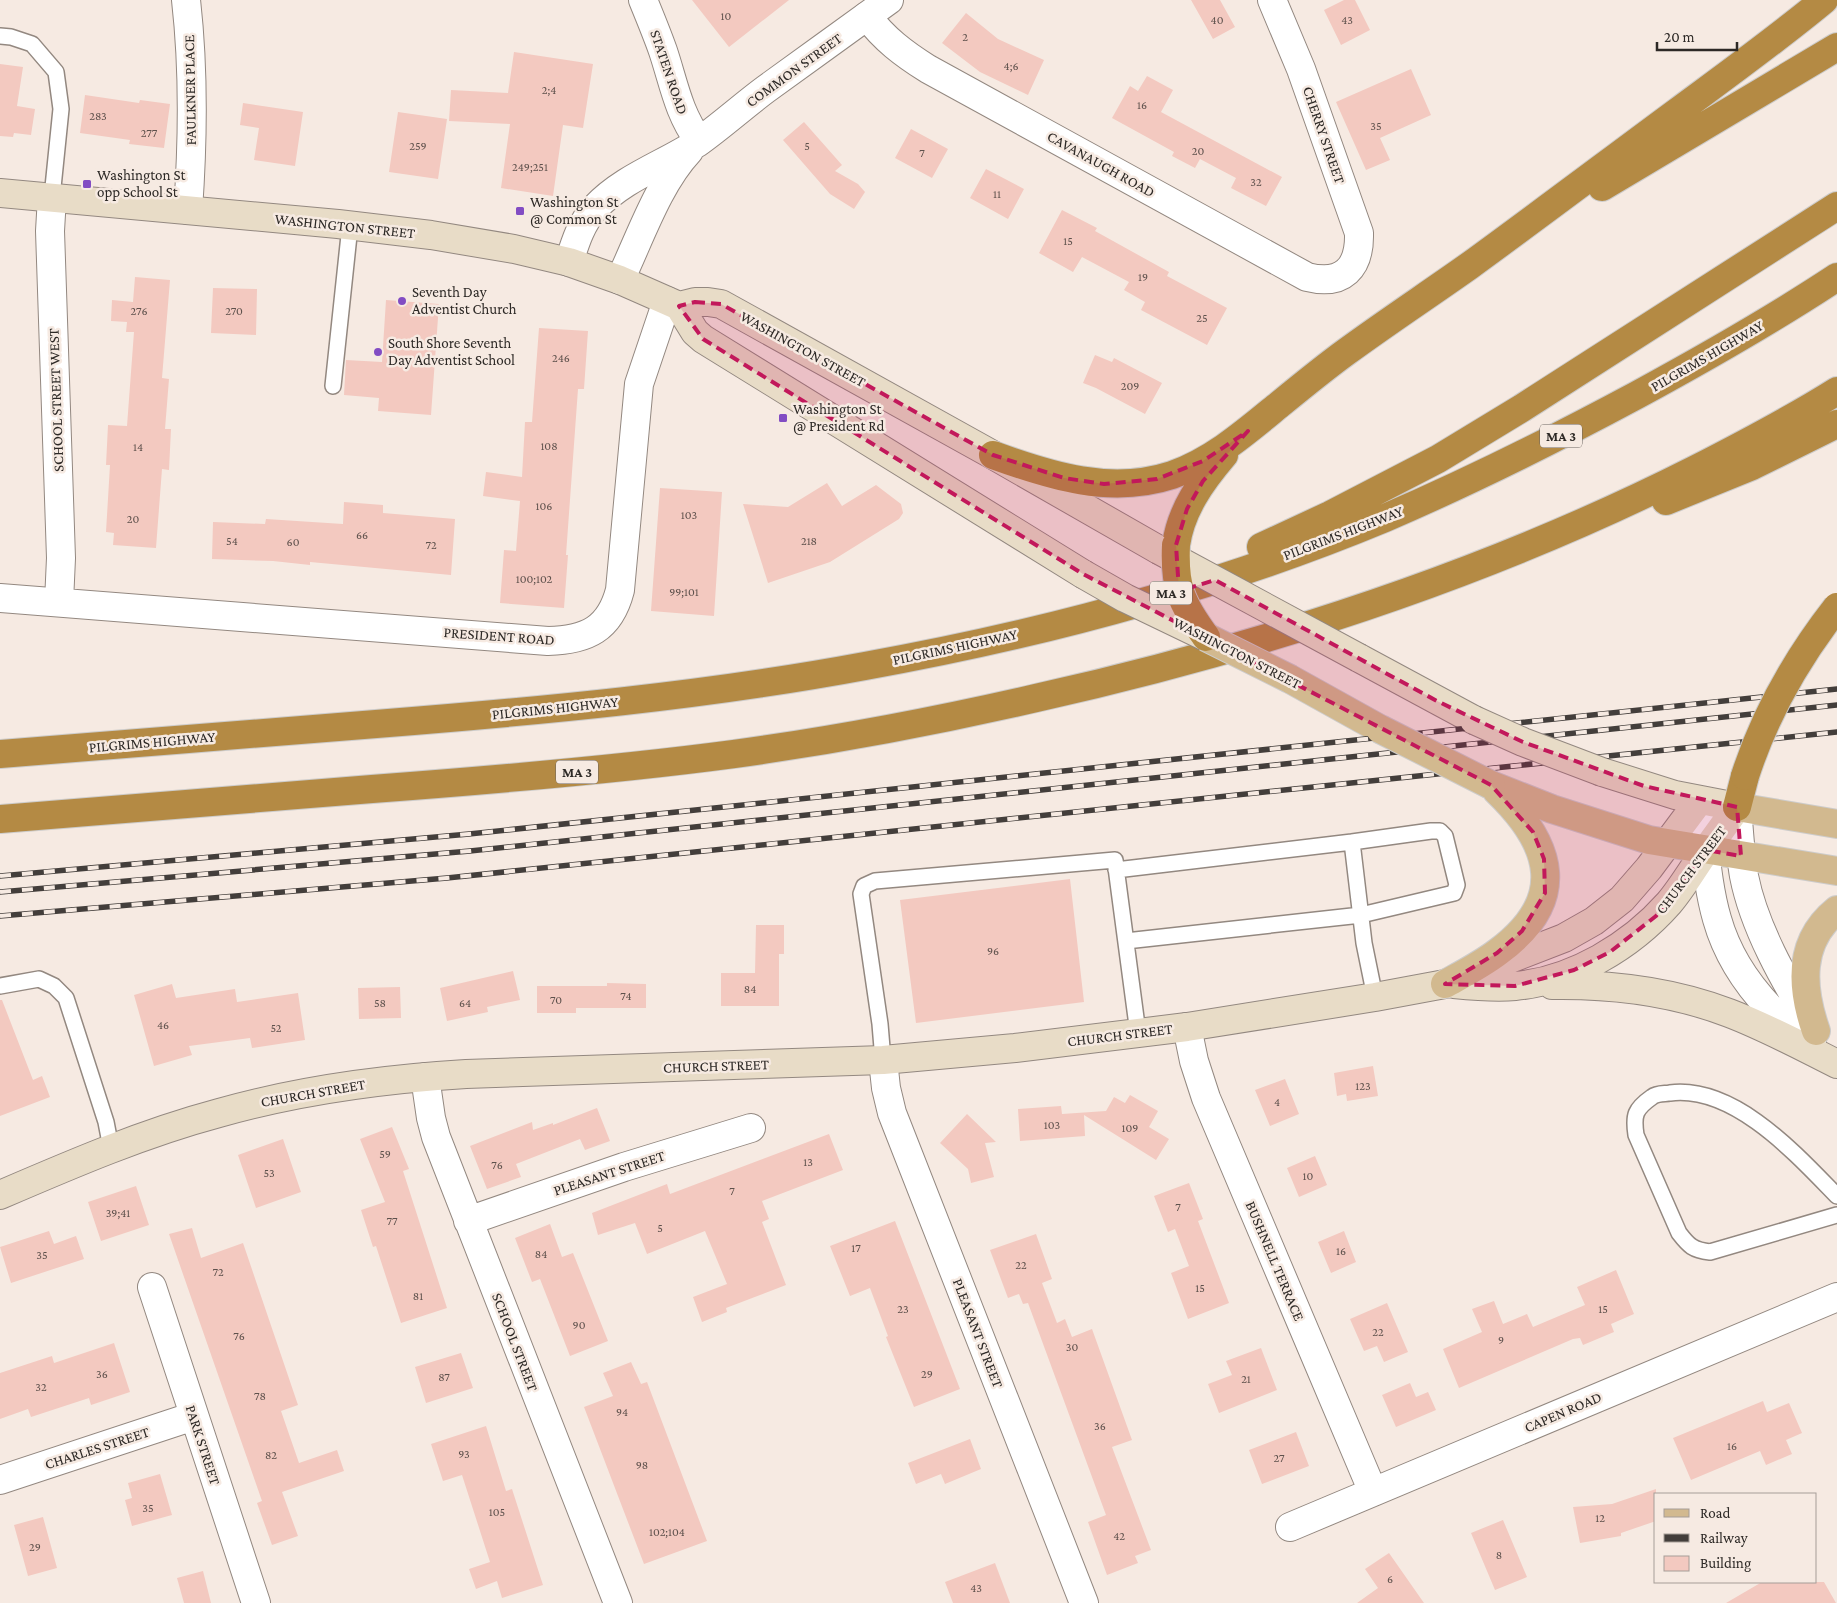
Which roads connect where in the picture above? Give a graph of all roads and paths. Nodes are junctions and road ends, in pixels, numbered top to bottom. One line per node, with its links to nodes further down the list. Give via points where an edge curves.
1 (186, 0): 13 (street, FAULKNER PLACE, via 192,80)
2 (643, 0): 9 (street, STATEN ROAD, via 680,107)
3 (889, 0): 6 (street, COMMON STREET)
4 (1272, 0): 17 (street, CHERRY STREET, via 1301,69 1359,233 1358,254)
5 (1824, 0): 16 (highway)
6 (867, 16): 9 (street, COMMON STREET); 17 (street, CAVANAUGH ROAD, via 885,39 920,64 1307,277 1328,280)
7 (0, 36): 11 (lane, via 32,44 56,72 61,109)
8 (1837, 47): 16 (highway)
9 (699, 141): 15 (street, COMMON STREET, via 630,180 595,208 580,230); 19 (street, COMMON STREET, via 671,173)
10 (0, 193): 11 (main road, WASHINGTON STREET)
11 (52, 197): 13 (main road, WASHINGTON STREET); 30 (street, SCHOOL STREET WEST, via 50,231 61,558)
12 (1837, 206): 29 (highway, via 1438,459 1330,515)
13 (188, 210): 14 (main road, WASHINGTON STREET)
14 (350, 226): 15 (main road, WASHINGTON STREET, via 477,243); 21 (lane)
15 (569, 262): 19 (main road, WASHINGTON STREET)
16 (1469, 265): 24 (highway, via 1347,351)
17 (1348, 271)
18 (1837, 277): 29 (highway, PILGRIMS HIGHWAY / MA 3, via 1698,362 1476,477 1323,542)
19 (620, 280): 20 (main road, WASHINGTON STREET)
20 (673, 304): 25 (main road, WASHINGTON STREET, via 721,304); 30 (street, PRESIDENT ROAD, via 638,384 617,603 605,622 587,635 548,641); 32 (main road, WASHINGTON STREET, bridge, via 703,339 1083,574)
21 (333, 386)
22 (1837, 392): 27 (highway, MA 3, via 1672,481)
23 (1837, 424): 27 (highway, via 1752,466 1678,497)
24 (1248, 431): 25 (highway, via 1188,469 1157,479 1125,484 1064,478); 26 (highway, via 1194,495)
25 (993, 455): 26 (main road, WASHINGTON STREET)
26 (1170, 552): 32 (highway, bridge, via 1182,598); 35 (main road, WASHINGTON STREET, bridge, via 1474,720 1602,772)
27 (1494, 559): 37 (highway, MA 3, via 1347,613 1180,663 979,711 833,739 689,760 544,776)
28 (0, 598): 30 (street, PRESIDENT ROAD)
29 (1150, 600): 33 (highway, PILGRIMS HIGHWAY / MA 3, via 964,647 819,674 670,696 523,712)
30 (59, 602)
31 (1837, 607): 36 (highway, bridge, via 1809,645 1772,707 1745,776)
32 (1206, 637): 34 (main road, WASHINGTON STREET, bridge)
33 (0, 754)
34 (1491, 785): 40 (main road, WASHINGTON STREET, via 1603,826); 48 (main road, via 1533,832 1544,859 1545,893 1532,920 1516,937 1497,953)
35 (1699, 801): 36 (main road, WASHINGTON STREET); 40 (main road, CHURCH STREET); 41 (street)
36 (1738, 807): 38 (main road); 41 (main road, CHURCH STREET); 42 (street)
37 (0, 819)
38 (1837, 824)
39 (1352, 842): 43 (lane); 46 (lane); 46 (lane, via 1440,831 1445,836 1457,885 1454,892)
40 (1666, 844): 41 (main road, WASHINGTON STREET); 48 (main road, CHURCH STREET, via 1622,899 1594,921 1564,938)
41 (1706, 850): 42 (main road, WASHINGTON STREET); 50 (main road, CHURCH STREET, via 1668,903 1626,941 1574,970); 56 (street, via 1717,920 1744,976 1778,1018)
42 (1741, 856): 44 (main road, WASHINGTON STREET); 53 (street, via 1746,886 1758,921 1782,973)
43 (1116, 870): 47 (lane); 55 (lane, via 1115,860 875,881 864,886 861,894)
44 (1837, 871)
45 (1837, 910): 53 (main road, via 1816,936 1805,964 1806,996)
46 (1360, 914): 47 (lane); 51 (lane)
47 (1126, 941): 54 (lane)
48 (1445, 984): 50 (main road, CHURCH STREET); 51 (main road, CHURCH STREET)
49 (0, 986): 59 (lane, via 39,979 54,986 66,998 106,1122)
50 (1516, 986): 56 (main road, via 1607,985 1676,997 1746,1020)
51 (1375, 998): 52 (main road, CHURCH STREET)
52 (1188, 1027): 54 (main road, CHURCH STREET); 68 (street, BUSHNELL TERRACE, via 1194,1062 1206,1098)
53 (1816, 1031): 56 (street)
54 (1138, 1033): 55 (main road, CHURCH STREET)
55 (883, 1060): 57 (main road, CHURCH STREET); 72 (street, PLEASANT STREET, via 892,1114)
56 (1837, 1062)
57 (425, 1077): 59 (main road, CHURCH STREET, via 333,1088 256,1104 196,1119); 63 (street, SCHOOL STREET, via 436,1137)
58 (751, 1128): 63 (street, PLEASANT STREET, via 616,1169)
59 (111, 1148): 60 (main road, CHURCH STREET)
60 (0, 1194)
61 (1837, 1196): 62 (lane, via 1770,1130 1745,1113 1706,1096 1685,1091 1654,1095 1640,1107 1633,1119 1636,1135 1679,1233 1698,1250 1710,1252)
62 (1837, 1215)
63 (468, 1221): 71 (street, SCHOOL STREET)
64 (152, 1287): 66 (street, PARK STREET)
65 (1837, 1297): 68 (street, CAPEN ROAD)
66 (194, 1416): 67 (street, CHARLES STREET); 70 (street, PARK STREET)
67 (0, 1480)
68 (1373, 1492): 69 (street, CAPEN ROAD)
69 (1290, 1527)
70 (256, 1603)
71 (618, 1603)
72 (1084, 1603)

